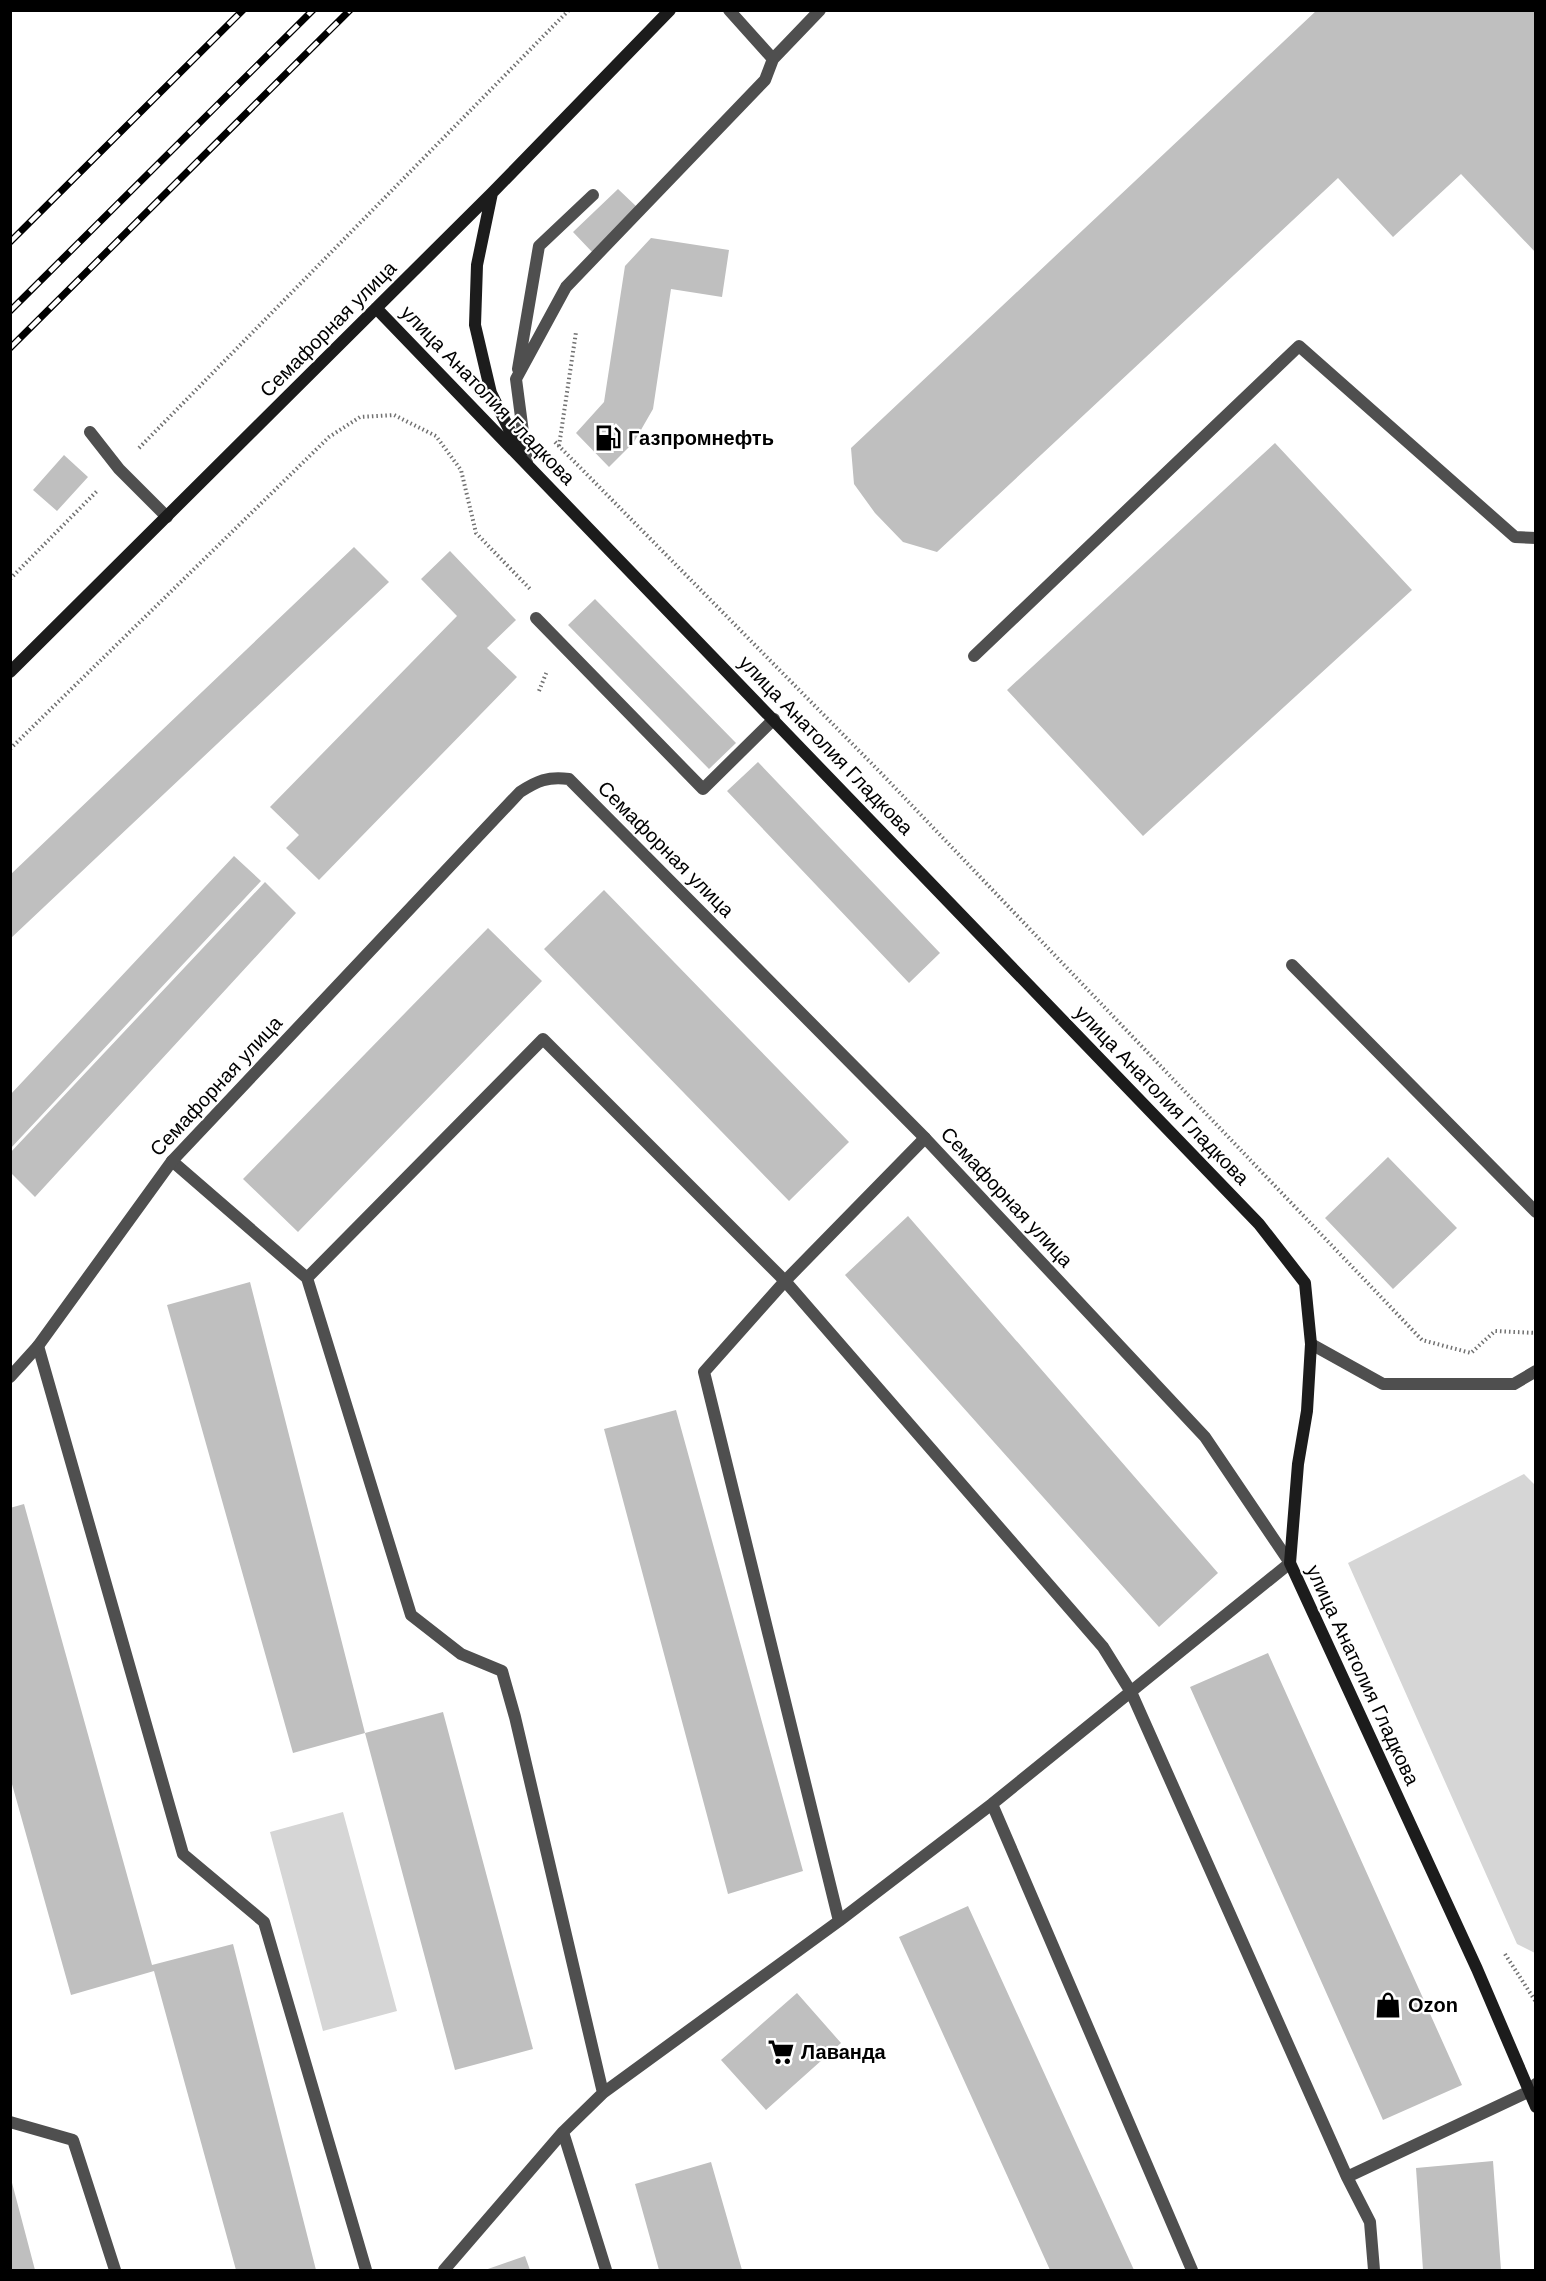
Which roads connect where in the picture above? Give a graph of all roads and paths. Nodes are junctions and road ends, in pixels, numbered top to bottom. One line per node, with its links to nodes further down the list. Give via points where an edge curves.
1 (569, 10): 13 (path)
2 (670, 10): 6 (main road, Семафорная улица)
3 (729, 10): 5 (street)
4 (820, 10): 5 (street)
5 (773, 59): 9 (street, via 765,80 566,287)
6 (492, 193): 8 (main road, Семафорная улица); 12 (main road, via 477,265 476,325 491,393)
7 (593, 195): 9 (street, via 539,246)
8 (376, 308): 12 (main road, улица Анатолия Гладкова); 14 (main road, Семафорная улица)
9 (516, 379): 12 (street)
10 (90, 432): 13 (street)
11 (552, 439): 29 (path, via 880,772 1422,1340 1471,1353 1494,1331)
12 (527, 464): 21 (main road, улица Анатолия Гладкова)
13 (119, 469): 14 (street); 16 (path)
14 (167, 517): 20 (main road, Семафорная улица)
15 (1536, 538): 19 (street, via 1515,537 1299,346)
16 (10, 579)
17 (532, 591): 22 (path, via 476,533 461,470 436,436 394,415 360,417 329,437)
18 (536, 618): 21 (street, via 703,789)
19 (974, 656)
20 (10, 672)
21 (774, 719): 30 (main road, улица Анатолия Гладкова, via 1259,1224 1305,1283)
22 (10, 749)
23 (1292, 965): 26 (street)
24 (925, 1138): 25 (street, Семафорная улица, via 569,779 554,777 540,779 520,792); 28 (street); 34 (street, Семафорная улица, via 1205,1437)
25 (172, 1161): 27 (street); 31 (street, Семафорная улица)
26 (1536, 1212)
27 (307, 1278): 28 (street, via 543,1040); 41 (street, via 411,1615 461,1654 502,1671)
28 (785, 1281): 35 (street, via 1103,1647); 37 (street, via 704,1372)
29 (1536, 1333)
30 (1311, 1344): 32 (street, via 1383,1384 1514,1384); 34 (main road, улица Анатолия Гладкова)
31 (38, 1346): 33 (street, Семафорная улица); 47 (street, via 183,1854 264,1922)
32 (1536, 1371)
33 (10, 1377)
34 (1290, 1563): 35 (street); 40 (main road, улица Анатолия Гладкова)
35 (1131, 1692): 36 (street); 45 (street)
36 (992, 1804): 37 (street); 50 (street)
37 (839, 1921): 41 (street)
38 (1505, 1954): 39 (path)
39 (1536, 2002)
40 (1533, 2088): 42 (main road, улица Анатолия Гладкова); 45 (street)
41 (603, 2093): 44 (street)
42 (1536, 2107)
43 (10, 2122): 46 (street, via 73,2140)
44 (563, 2132): 48 (street); 49 (street)
45 (1347, 2176): 51 (street, via 1370,2222)
46 (115, 2271)
47 (366, 2271)
48 (444, 2271)
49 (606, 2271)
50 (1192, 2271)
51 (1374, 2271)

